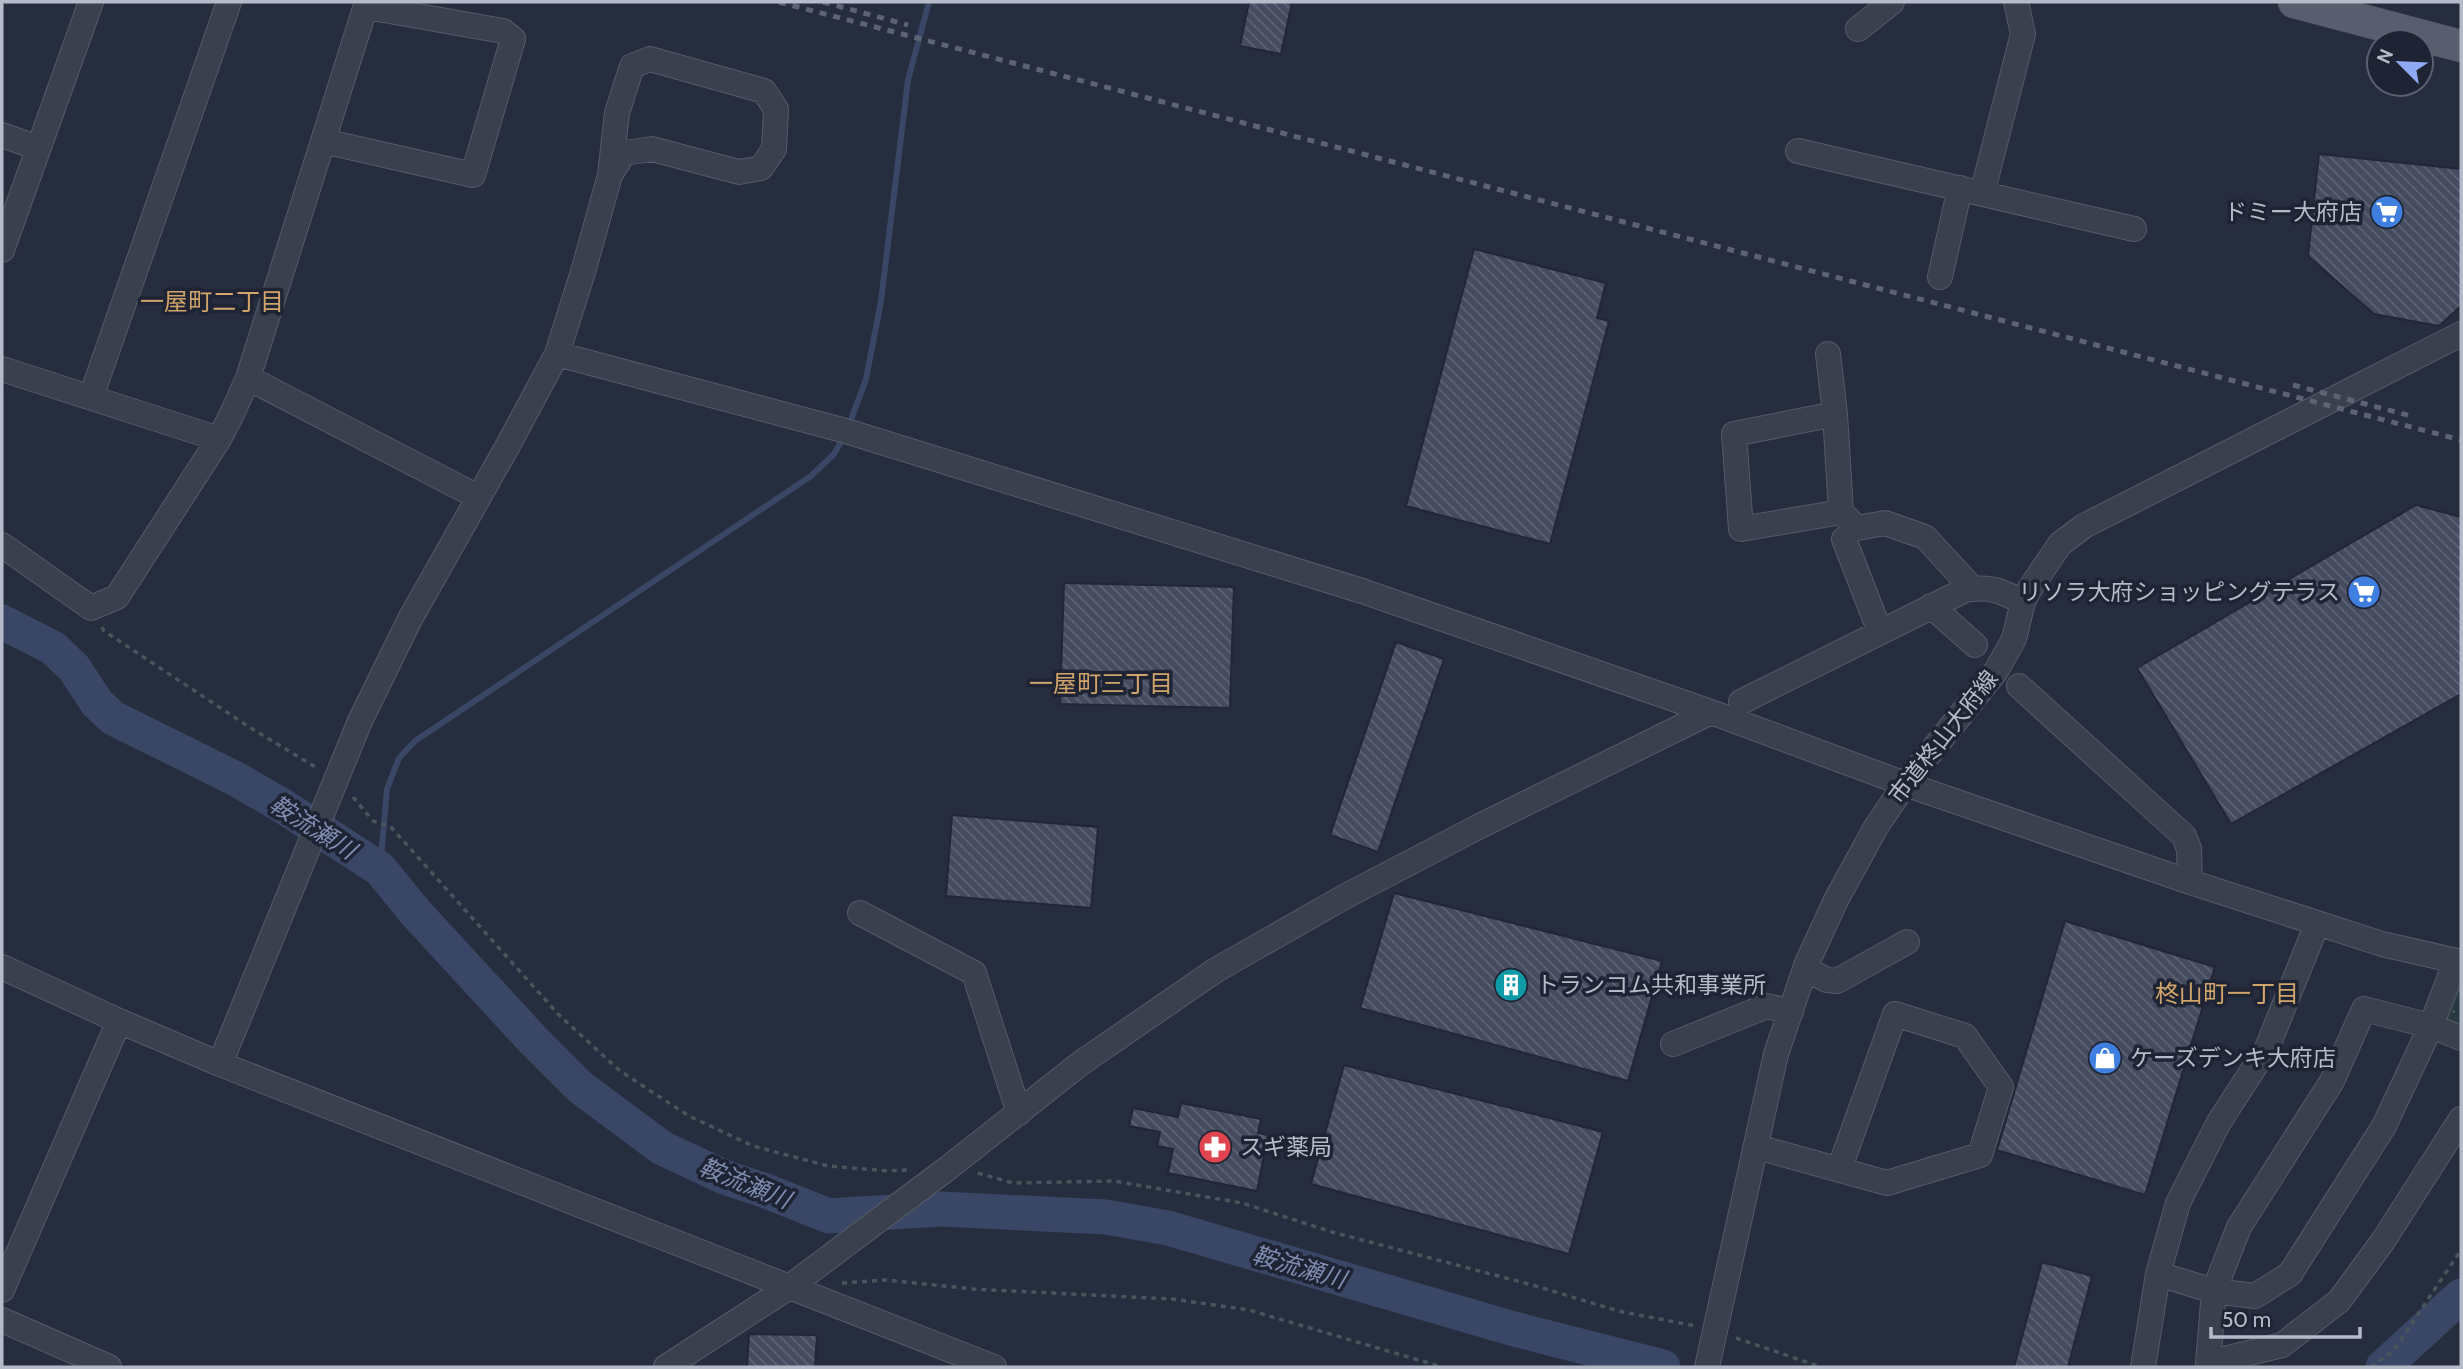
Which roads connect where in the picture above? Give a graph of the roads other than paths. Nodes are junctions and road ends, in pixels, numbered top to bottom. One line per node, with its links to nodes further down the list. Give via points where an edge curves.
1 (91, 2): 11 (street)
2 (229, 2): 23 (street)
3 (1892, 2): 7 (street)
4 (2016, 2): 14 (street, via 2023,34)
5 (2307, 3): 8 (main road)
6 (367, 5): 10 (street); 10 (street, via 503,31 513,39 474,175)
7 (1858, 29)
8 (2461, 46)
9 (2, 135): 11 (street)
10 (323, 141): 22 (street)
11 (38, 148): 16 (street)
12 (1798, 151): 14 (street)
13 (610, 175): 13 (street, via 617,113 632,66 650,59 764,91 776,109 774,149 761,168 739,172 652,149 624,153); 19 (street)
14 (1971, 191): 15 (street); 17 (street)
15 (2134, 229)
16 (2, 250)
17 (1940, 277)
18 (2461, 334): 31 (street, 市道柊山大府線, via 2084,526 2060,544)
19 (556, 354): 26 (street); 37 (street, via 846,431 1362,591)
20 (1828, 354): 24 (street)
21 (2, 369): 23 (street)
22 (248, 378): 25 (street); 26 (street)
23 (91, 397): 25 (street)
24 (1835, 414): 27 (street); 27 (street, via 1734,434 1741,529)
25 (219, 439): 29 (street, via 117,597 91,608)
26 (478, 498): 51 (street, via 410,619 360,721)
27 (1841, 512): 30 (street, via 1857,528 1885,523 1925,537)
28 (1844, 539): 33 (street)
29 (2, 545)
30 (1973, 589): 31 (street, via 1994,588); 32 (street)
31 (2022, 602): 38 (street, 市道柊山大府線, via 2014,639 1996,671)
32 (1931, 606): 33 (street); 34 (street)
33 (1880, 632): 36 (street)
34 (1975, 645)
35 (2019, 686): 39 (street, via 2184,836)
36 (1741, 702)
37 (1711, 712): 38 (street); 52 (street, via 1358,889 1216,970 1081,1063)
38 (1905, 784): 39 (street); 45 (street, 市道柊山大府線, via 1836,900)
39 (2190, 882): 41 (street)
40 (860, 913): 52 (street, via 974,973)
41 (2317, 924): 43 (street); 56 (street, via 2267,1048 2219,1122 2178,1203)
42 (1907, 942): 45 (street, via 1837,981)
43 (2459, 962): 48 (street)
44 (2, 967): 47 (street)
45 (1805, 969): 46 (street, 市道柊山大府線)
46 (1791, 1012): 50 (street, via 1767,1006); 54 (street, 市道柊山大府線, via 1776,1054)
47 (119, 1021): 51 (street); 58 (street)
48 (2431, 1026): 49 (street); 59 (street, via 2384,1126 2290,1274 2255,1296); 59 (street, via 2364,1009 2332,1081 2239,1227)
49 (2461, 1038)
50 (1673, 1044)
51 (220, 1063): 57 (street)
52 (1019, 1113): 57 (street)
53 (2461, 1119): 59 (street, via 2339,1301 2282,1345 2208,1363)
54 (1757, 1147): 55 (street); 64 (street, 市道柊山大府線)
55 (1839, 1170): 55 (street, via 1887,1183 1980,1155 2001,1087 1965,1035 1895,1014)
56 (2158, 1274): 59 (street); 65 (street)
57 (788, 1287): 62 (street); 63 (street)
58 (2, 1290)
59 (2214, 1291)
60 (2, 1320): 61 (street)
61 (109, 1367)
62 (666, 1367)
63 (994, 1367)
64 (1707, 1367)
65 (2143, 1367)

